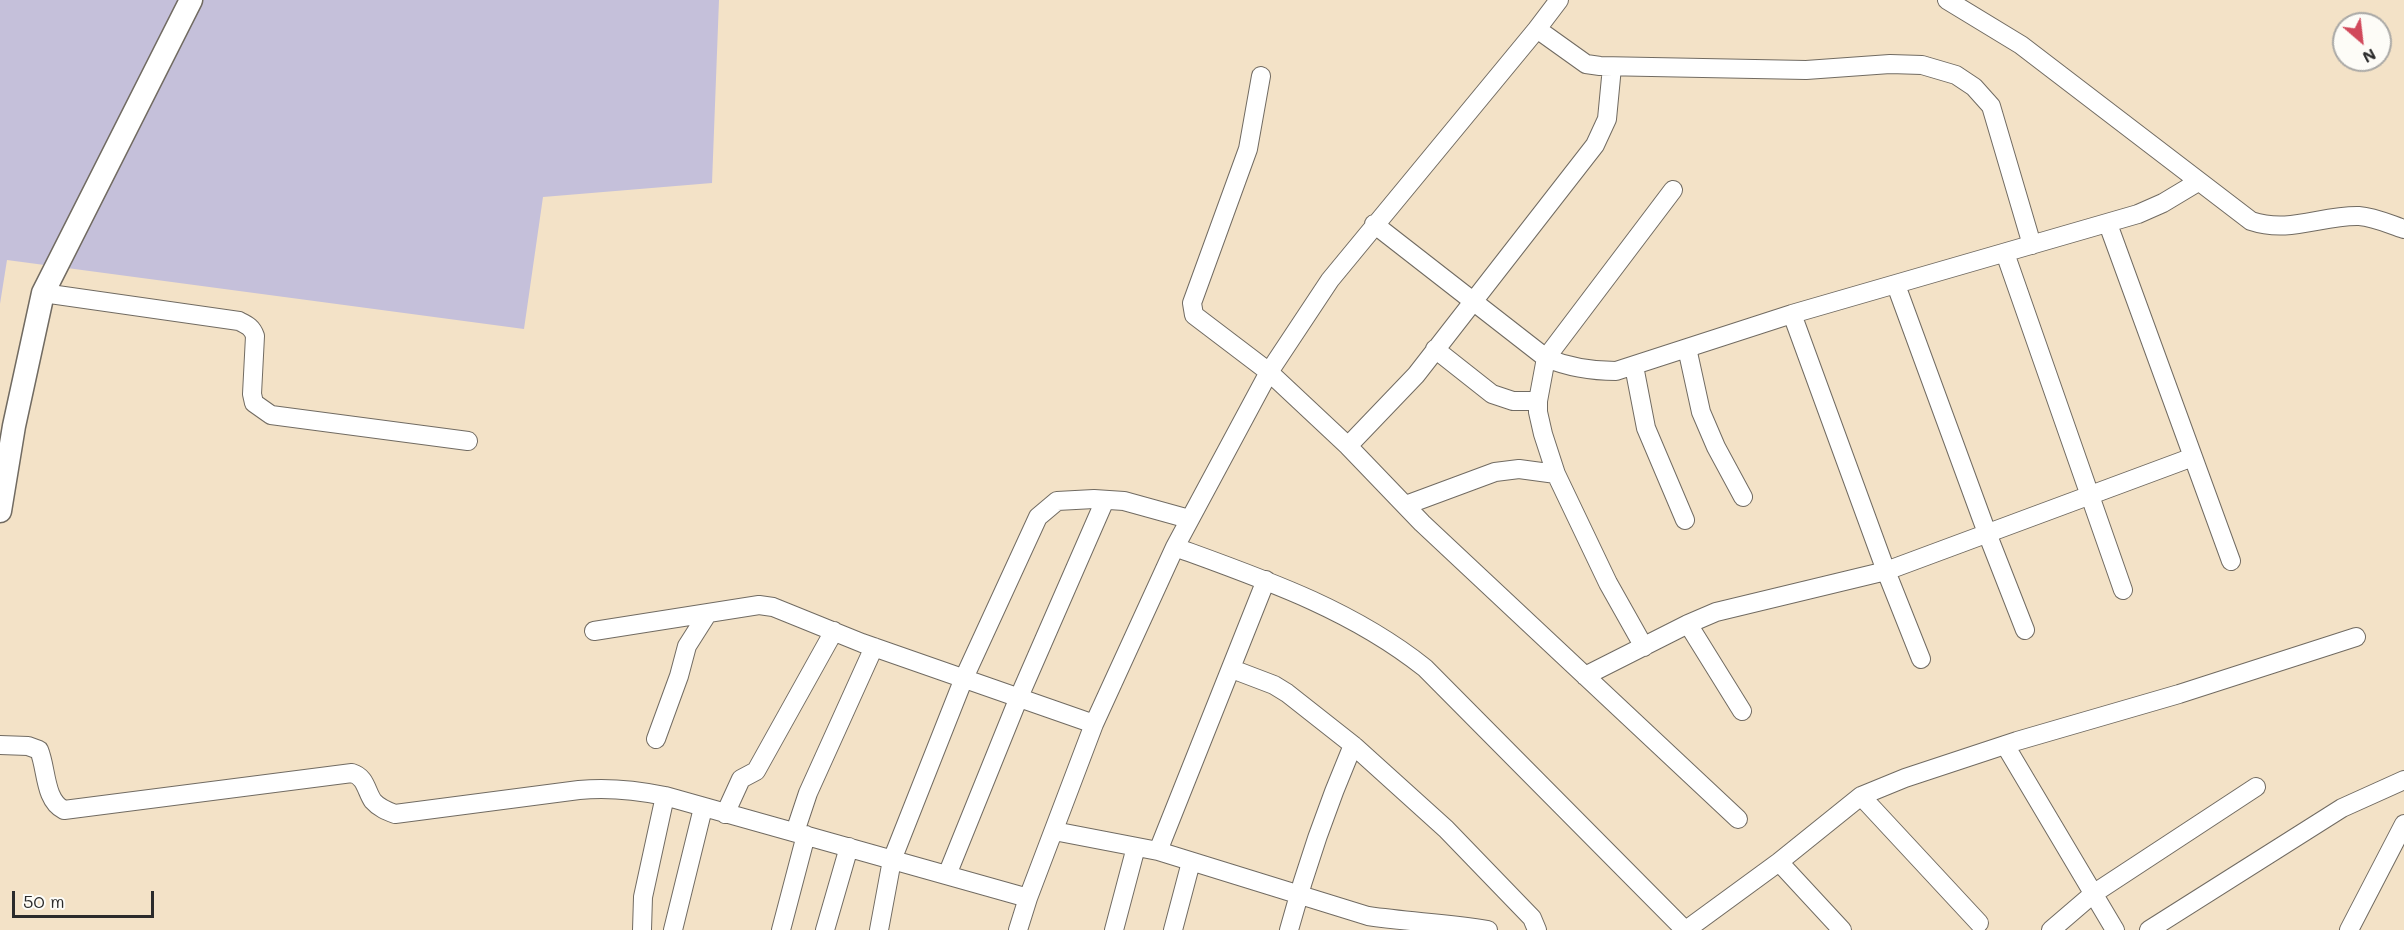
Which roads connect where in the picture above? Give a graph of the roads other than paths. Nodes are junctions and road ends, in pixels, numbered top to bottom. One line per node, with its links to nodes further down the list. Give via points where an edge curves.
1 (191, 0): 15 (street)
2 (1558, 0): 4 (street)
3 (1947, 0): 7 (street, via 2021,45)
4 (1537, 29): 5 (street, via 1586,64); 9 (street)
5 (1612, 67): 12 (street, via 1806,70 1890,64 1922,65 1956,75 1991,106); 16 (street, via 1607,119 1595,145)
6 (1261, 76): 22 (street, via 1248,149 1192,309 1202,323)
7 (2198, 182): 10 (street, via 2151,209); 11 (street, via 2251,221 2264,226 2360,216)
8 (1673, 190): 20 (street)
9 (1374, 224): 16 (street); 22 (street, via 1330,280)
10 (2108, 224): 12 (street); 26 (street)
11 (2404, 229)
12 (2032, 245): 13 (street)
13 (2005, 253): 14 (street); 28 (street)
14 (1896, 285): 17 (street); 35 (street)
15 (42, 293): 24 (street, via 248,325 255,336 254,403 271,415); 32 (street)
16 (1474, 301): 19 (street); 20 (street)
17 (1792, 314): 18 (street); 38 (street)
18 (1687, 348): 21 (street); 29 (street, via 1701,412)
19 (1436, 349): 23 (street, via 1492,394 1503,399); 25 (street)
20 (1546, 358): 21 (street, via 1595,371); 23 (street)
21 (1634, 366): 34 (street, via 1646,428)
22 (1269, 372): 25 (street); 33 (street)
23 (1538, 401): 27 (street)
24 (468, 441)
25 (1348, 446): 31 (street)
26 (2193, 457): 28 (street); 37 (street)
27 (1556, 474): 31 (street, via 1519,469 1495,472); 48 (street, via 1608,583)
28 (2091, 495): 35 (street); 40 (street)
29 (1743, 497)
30 (1105, 500): 33 (street, via 1124,501); 52 (street, via 1057,501 1038,517); 53 (street)
31 (1406, 505): 51 (street)
32 (0, 511)
33 (1190, 519): 36 (street)
34 (1685, 520)
35 (1987, 533): 38 (street); 43 (street)
36 (1175, 547): 39 (street); 55 (street)
37 (2231, 561)
38 (1886, 571): 42 (street, via 1716,612); 49 (street)
39 (1266, 580): 50 (street); 93 (street, via 1361,623 1425,668)
40 (2123, 590)
41 (708, 613): 44 (street); 45 (street, via 773,607); 56 (street, via 687,646)
42 (1688, 624): 48 (street); 54 (street)
43 (2025, 630)
44 (594, 631)
45 (834, 631): 47 (street); 65 (street, via 756,771 741,779)
46 (2356, 636): 59 (street)
47 (874, 647): 52 (street); 69 (street, via 813,783)
48 (1644, 647): 51 (street)
49 (1921, 658)
50 (1232, 669): 58 (street, via 1287,693); 72 (street)
51 (1585, 676): 66 (street)
52 (964, 678): 53 (street); 73 (street)
53 (1019, 697): 55 (street); 76 (street)
54 (1742, 711)
55 (1094, 724): 68 (street)
56 (656, 738)
57 (0, 745): 62 (street, via 39,750 51,795 60,808 71,811 352,773 362,779 373,801 395,814 602,788)
58 (1353, 745): 78 (street); 92 (street, via 1446,829 1532,918)
59 (2005, 745): 63 (street); 77 (street)
60 (2404, 780): 97 (street, via 2342,808)
61 (2256, 787): 77 (street)
62 (665, 796): 64 (street); 82 (street, via 643,897)
63 (1861, 796): 75 (street); 80 (street)
64 (703, 808): 65 (street); 83 (street)
65 (725, 814): 69 (street)
66 (1738, 819)
67 (2404, 824): 98 (street)
68 (1053, 831): 71 (street); 79 (street)
69 (800, 834): 70 (street); 84 (street)
70 (849, 847): 73 (street); 85 (street)
71 (1136, 847): 72 (street); 88 (street)
72 (1158, 851): 74 (street)
73 (892, 860): 76 (street); 86 (street)
74 (1191, 862): 78 (street); 89 (street)
75 (1779, 862): 93 (street); 94 (street)
76 (947, 875): 79 (street)
77 (2093, 894): 95 (street); 96 (street)
78 (1298, 895): 81 (street, via 1368,916); 90 (street)
79 (1028, 898): 87 (street)
80 (1979, 923)
81 (1461, 928): 91 (street)
82 (642, 930)
83 (673, 930)
84 (781, 930)
85 (825, 930)
86 (879, 930)
87 (1018, 930)
88 (1114, 930)
89 (1173, 930)
90 (1289, 930)
91 (1488, 930)
92 (1537, 930)
93 (1685, 930)
94 (1842, 930)
95 (2051, 930)
96 (2115, 930)
97 (2149, 930)
98 (2349, 930)

